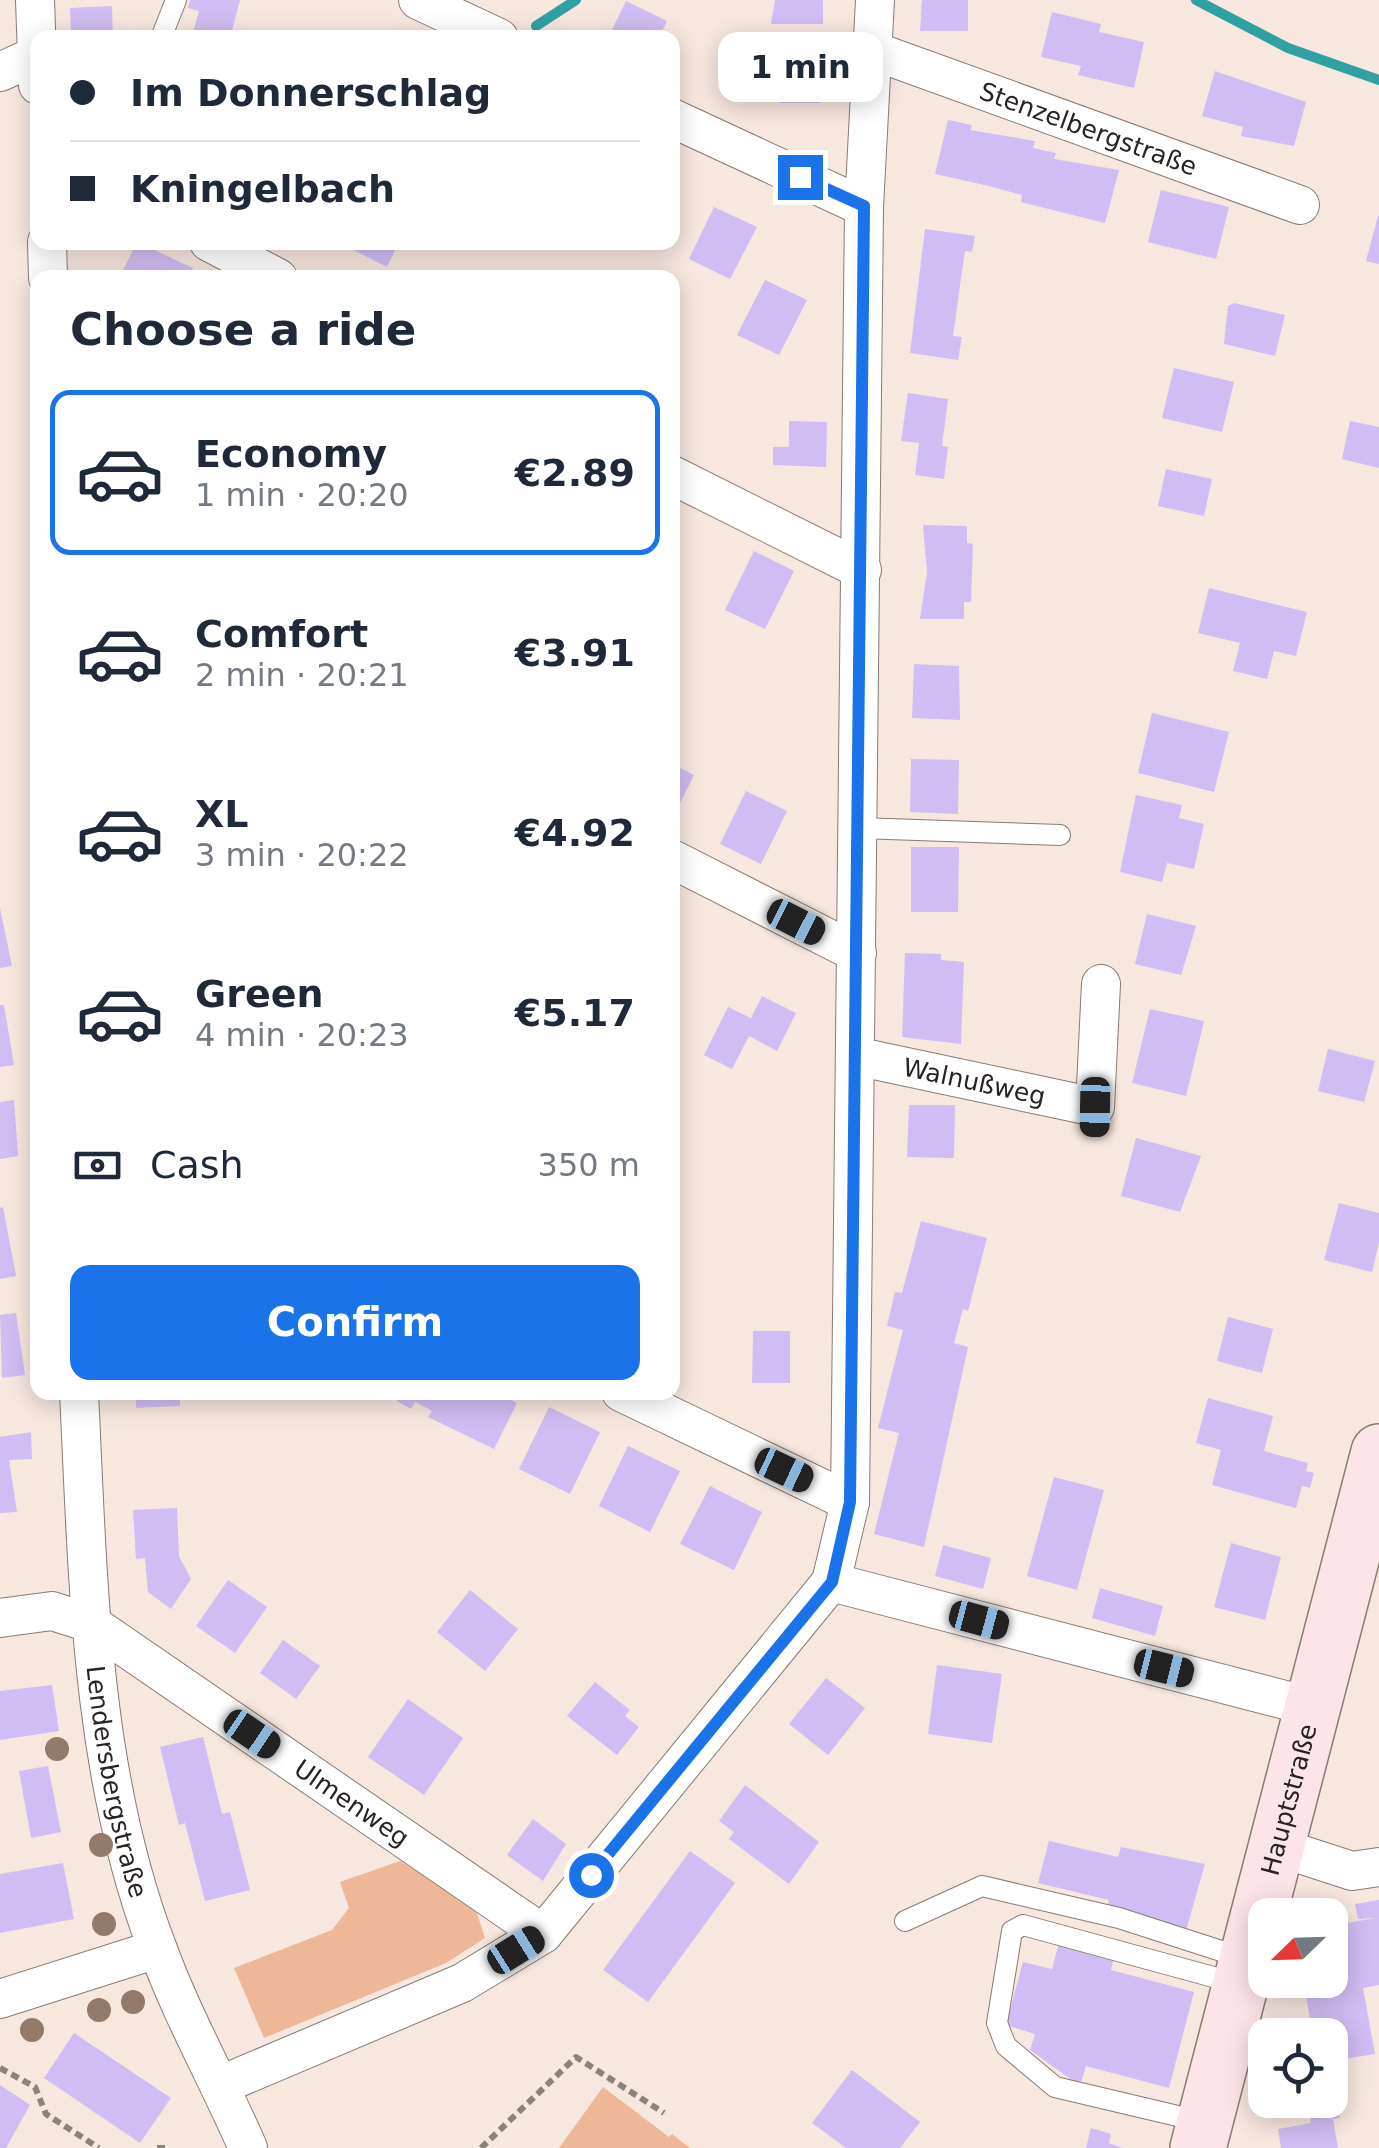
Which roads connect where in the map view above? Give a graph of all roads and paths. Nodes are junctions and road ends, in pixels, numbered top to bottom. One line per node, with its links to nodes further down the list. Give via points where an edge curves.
1 (34, 0): 8 (street)
2 (176, 0): 5 (lane)
3 (418, 0): 6 (street)
4 (875, 0): 7 (street)
5 (165, 30)
6 (483, 30)
7 (874, 51): 11 (street, Stenzelbergstraße); 12 (street)
8 (24, 65): 9 (street)
9 (0, 72)
10 (680, 122): 12 (street)
11 (1300, 205)
12 (864, 206): 16 (street)
13 (224, 250): 14 (street)
14 (262, 270)
15 (680, 479): 16 (street)
16 (862, 570): 17 (street)
17 (859, 828): 18 (lane); 20 (street)
18 (1060, 835)
19 (680, 863): 20 (street)
20 (857, 953): 22 (street)
21 (1101, 984): 22 (street, Walnußweg, via 1095,1122)
22 (855, 1056): 26 (street)
23 (79, 1400): 29 (street, Lendersbergstraße)
24 (637, 1400): 26 (street)
25 (1379, 1452): 30 (street, Hauptstraße)
26 (850, 1502): 27 (street)
27 (832, 1582): 30 (street); 34 (street)
28 (0, 1618): 29 (street, Ulmenweg, via 52,1610)
29 (90, 1622): 34 (street, Ulmenweg); 35 (street, Lendersbergstraße, via 113,1782)
30 (1312, 1707): 31 (street, Hauptstraße)
31 (1278, 1847): 32 (street, via 1352,1872); 36 (street, Hauptstraße)
32 (1379, 1867)
33 (905, 1920): 36 (lane, via 982,1886 1119,1918)
34 (543, 1934): 39 (street, via 462,1984)
35 (157, 1948): 37 (street); 39 (street, Lendersbergstraße)
36 (1245, 1972): 41 (street, Hauptstraße); 41 (lane, via 1023,1925 1012,1931 997,2023 1006,2046 1056,2087)
37 (0, 1999)
38 (0, 2068): 42 (path, via 35,2087 46,2114)
39 (221, 2085): 45 (street, Lendersbergstraße)
40 (664, 2113): 46 (path, via 576,2056)
41 (1201, 2135)
42 (99, 2148)
43 (157, 2148): 44 (path)
44 (167, 2148)
45 (248, 2148)
46 (482, 2148)

